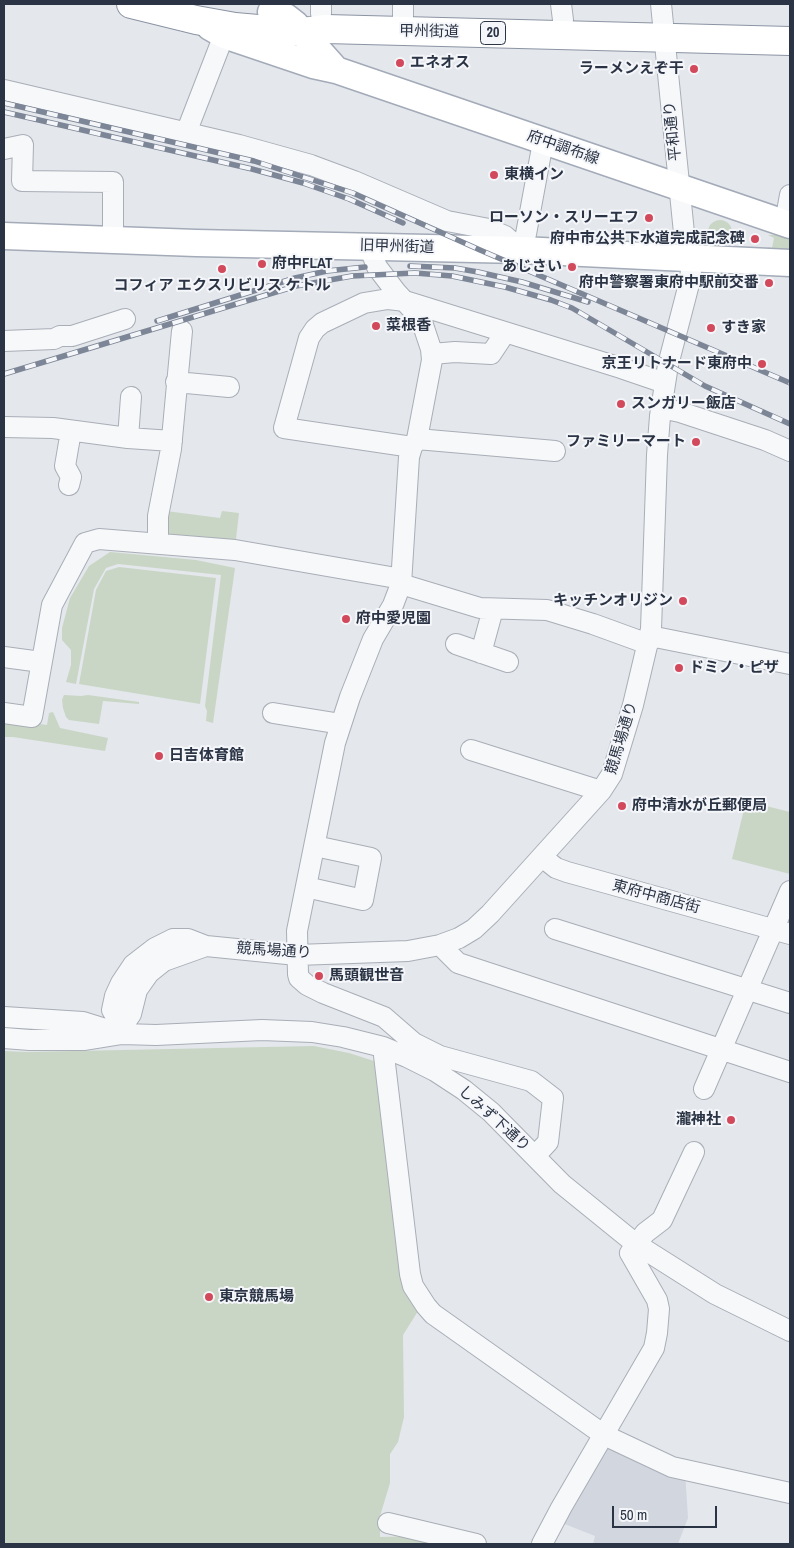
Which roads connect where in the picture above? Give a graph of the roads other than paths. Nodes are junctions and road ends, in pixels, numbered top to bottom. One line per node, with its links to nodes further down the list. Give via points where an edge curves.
1 (131, 4): 3 (highway, 甲州街道 / 20)
2 (403, 10): 4 (highway, 甲州街道 / 20); 7 (highway, 甲州街道 / 20)
3 (203, 12): 7 (highway, 甲州街道 / 20, via 235,27); 7 (highway, 甲州街道 / 20, via 271,12); 8 (main road, 府中調布線)
4 (562, 12): 5 (highway, 甲州街道 / 20, via 636,22)
5 (663, 21): 6 (highway, 甲州街道 / 20); 7 (highway, 甲州街道 / 20); 9 (highway, 甲州街道 / 20); 14 (street, 平和通り)
6 (790, 23)
7 (321, 34): 8 (main road, 府中調布線, via 313,65); 12 (main road, 府中調布線)
8 (224, 35): 11 (street)
9 (790, 41)
10 (4, 90): 11 (street)
11 (186, 133): 20 (street, via 311,165 447,221 490,229 505,236)
12 (543, 142): 14 (main road, 府中調布線); 20 (street)
13 (4, 149): 18 (street, via 22,145 22,181 113,182)
14 (679, 188): 16 (main road, 府中調布線); 21 (street, 平和通り, via 684,232)
15 (790, 195): 16 (street)
16 (788, 224)
17 (4, 236): 18 (main road, 旧甲州街道)
18 (113, 241): 19 (main road, 旧甲州街道)
19 (369, 246): 20 (main road, 旧甲州街道); 23 (street, via 377,267)
20 (521, 250): 21 (main road, 旧甲州街道)
21 (691, 258): 22 (main road, 旧甲州街道); 30 (street, 競馬場通り, via 690,284)
22 (789, 268)
23 (405, 301): 26 (street); 28 (street, via 421,319); 38 (street, via 388,299 357,305 315,329 305,350 284,428)
24 (125, 319): 27 (street, via 72,336)
25 (182, 331): 29 (street)
26 (505, 333): 28 (street, via 491,354); 30 (street)
27 (4, 341)
28 (432, 354): 38 (street)
29 (176, 382): 31 (street); 37 (street)
30 (665, 383): 33 (street, 競馬場通り)
31 (229, 387)
32 (131, 397): 36 (street)
33 (661, 408): 40 (street, via 766,440); 45 (street, 競馬場通り)
34 (4, 427): 35 (street)
35 (71, 431): 36 (street); 41 (street, via 64,466 71,477)
36 (128, 438): 37 (street)
37 (172, 441): 42 (street, via 158,516)
38 (415, 443): 39 (street); 43 (street, via 410,457)
39 (555, 451)
40 (790, 451)
41 (70, 485)
42 (158, 543): 43 (street, via 236,550); 49 (street, via 99,539 85,543 52,605)
43 (402, 581): 44 (street, via 480,608); 54 (street, via 393,605 373,639)
44 (493, 609): 45 (street, via 547,610); 47 (street)
45 (649, 640): 51 (street); 56 (street, 競馬場通り, via 616,764)
46 (456, 644): 47 (street)
47 (481, 653): 50 (street)
48 (4, 657): 49 (street)
49 (41, 662): 52 (street, via 32,717)
50 (508, 662)
51 (790, 664)
52 (4, 713)
53 (273, 713): 54 (street)
54 (341, 724): 57 (street)
55 (471, 750): 56 (street)
56 (601, 791): 58 (street, 競馬場通り)
57 (315, 846): 59 (street); 59 (street, via 371,858 362,900)
58 (542, 857): 62 (street, 東府中商店街, via 567,872); 63 (street, 競馬場通り, via 474,929)
59 (306, 887): 64 (street, via 297,931)
60 (790, 891): 62 (street)
61 (555, 930): 65 (street)
62 (782, 931): 65 (street)
63 (440, 945): 64 (street, 競馬場通り, via 408,951); 73 (street, via 458,963)
64 (297, 955): 68 (street, 競馬場通り, via 206,946 188,939 173,940 155,948 133,965 120,982 112,1010); 77 (street, via 299,978 307,985 384,1017 414,1043 440,1056 531,1081 552,1098 548,1142)
65 (748, 988): 66 (street); 73 (street)
66 (790, 1002)
67 (4, 1017): 68 (street, via 83,1022)
68 (122, 1030): 71 (street, via 85,1040); 72 (street, しみず下通り, via 156,1035 262,1030 312,1032)
69 (4, 1032): 71 (street)
70 (4, 1038): 71 (street)
71 (30, 1040)
72 (383, 1047): 77 (street, しみず下通り, via 435,1071 464,1090); 80 (street, via 410,1274 420,1298 433,1314)
73 (722, 1049): 74 (street); 75 (street)
74 (790, 1072)
75 (704, 1089)
76 (694, 1152): 78 (street, via 662,1220)
77 (535, 1156): 78 (street, しみず下通り, via 562,1184)
78 (636, 1244): 79 (street, しみず下通り, via 716,1294); 80 (street, via 630,1253 657,1300 657,1333 654,1348)
79 (790, 1331)
80 (604, 1435): 81 (street, via 672,1467); 84 (street)
81 (790, 1493)
82 (388, 1523): 83 (street)
83 (476, 1544)
84 (542, 1544)

